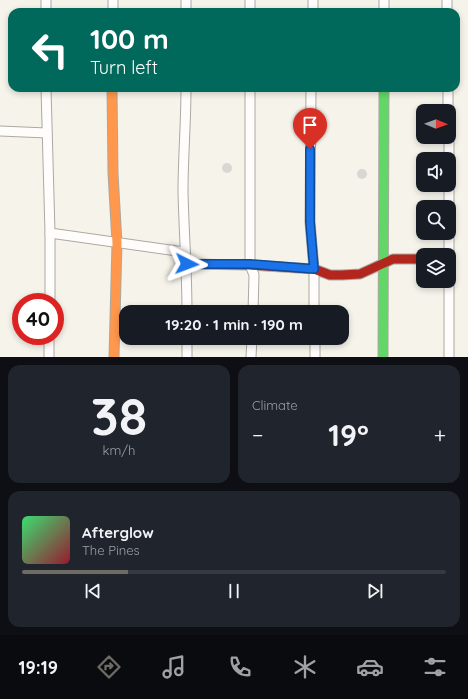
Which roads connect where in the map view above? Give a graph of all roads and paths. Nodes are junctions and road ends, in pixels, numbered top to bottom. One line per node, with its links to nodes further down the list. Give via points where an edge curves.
1 (46, 92): 10 (street)
2 (112, 92): 13 (street)
3 (186, 92): 15 (street)
4 (250, 92): 18 (street)
5 (311, 92): 20 (street, via 310,222)
6 (384, 92): 19 (street)
7 (448, 92): 8 (street)
8 (448, 104)
9 (0, 131): 10 (street)
10 (47, 133): 12 (street)
11 (449, 192): 14 (street)
12 (50, 233): 13 (street); 22 (street)
13 (117, 243): 15 (street); 31 (street)
14 (450, 248)
15 (184, 252): 17 (street)
16 (416, 259): 19 (street, via 393,259)
17 (187, 264): 18 (street); 23 (street)
18 (250, 264): 20 (street); 24 (street, via 254,275)
19 (382, 264): 20 (street, via 360,274 330,275); 35 (street)
20 (314, 269): 25 (street)
21 (450, 288): 36 (street)
22 (50, 293)
23 (187, 305)
24 (253, 305)
25 (314, 305)
26 (49, 345): 30 (street)
27 (187, 345): 32 (street)
28 (252, 345): 33 (street)
29 (315, 345): 34 (street)
30 (49, 357)
31 (114, 357)
32 (187, 357)
33 (251, 357)
34 (315, 357)
35 (383, 357)
36 (449, 357)

